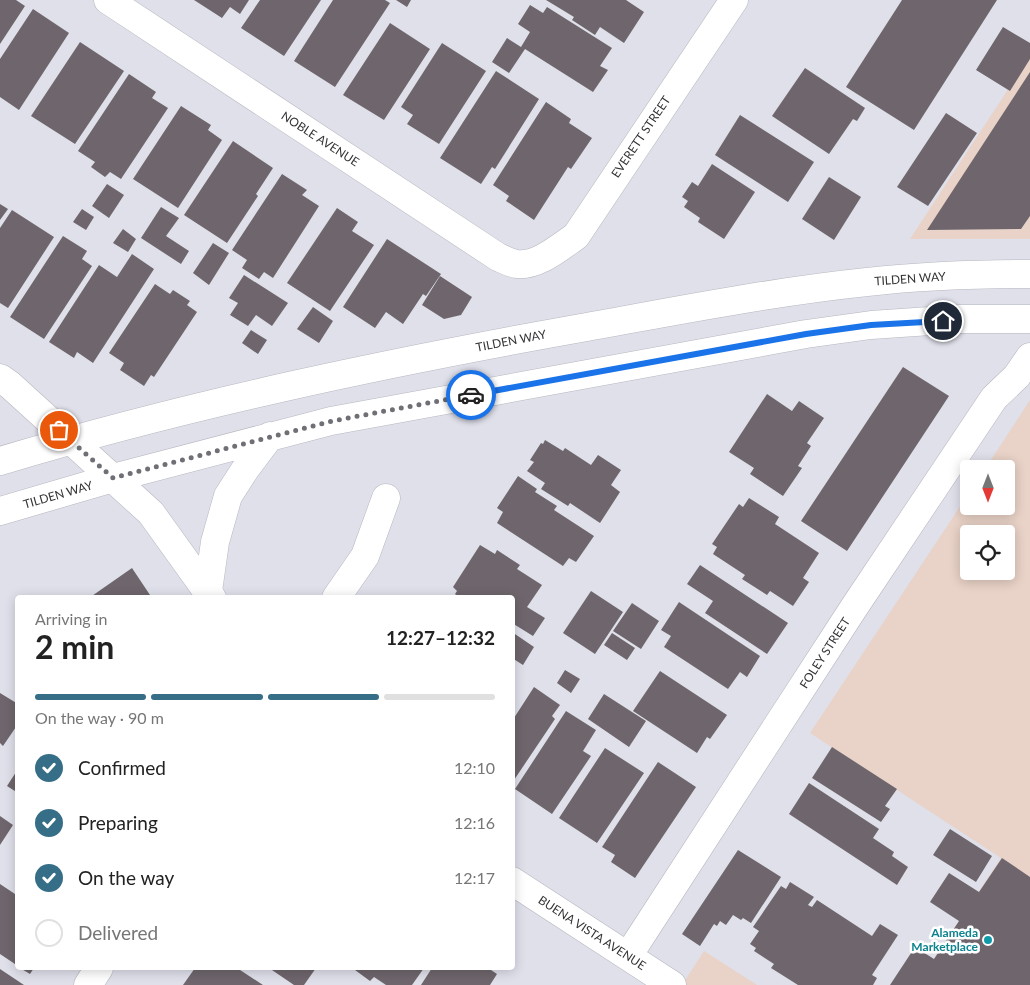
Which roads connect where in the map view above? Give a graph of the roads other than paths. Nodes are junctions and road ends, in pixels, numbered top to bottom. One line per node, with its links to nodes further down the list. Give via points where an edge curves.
1 (108, 0): 3 (main road, NOBLE AVENUE, via 498,257 516,264)
2 (734, 0): 3 (main road, EVERETT STREET, via 576,236)
3 (536, 261)
4 (1030, 274): 9 (main road, TILDEN WAY, via 868,282 728,301 314,380)
5 (1030, 319): 8 (main road, TILDEN WAY, via 871,325 806,334 332,421)
6 (1030, 357): 17 (main road, FOLEY STREET, via 1017,376 994,398)
7 (0, 378): 9 (main road)
8 (270, 436): 11 (main road, TILDEN WAY); 14 (main road, via 228,496 216,542)
9 (71, 440): 10 (main road, TILDEN WAY); 11 (main road)
10 (0, 461)
11 (113, 478): 13 (main road, TILDEN WAY); 14 (main road, via 151,513)
12 (386, 498): 15 (main road, via 365,556)
13 (0, 511)
14 (210, 594)
15 (338, 595)
16 (515, 883): 17 (main road, BUENA VISTA AVENUE)
17 (628, 956): 20 (main road, BUENA VISTA AVENUE)
18 (99, 970): 19 (main road)
19 (88, 985)
20 (672, 985)

